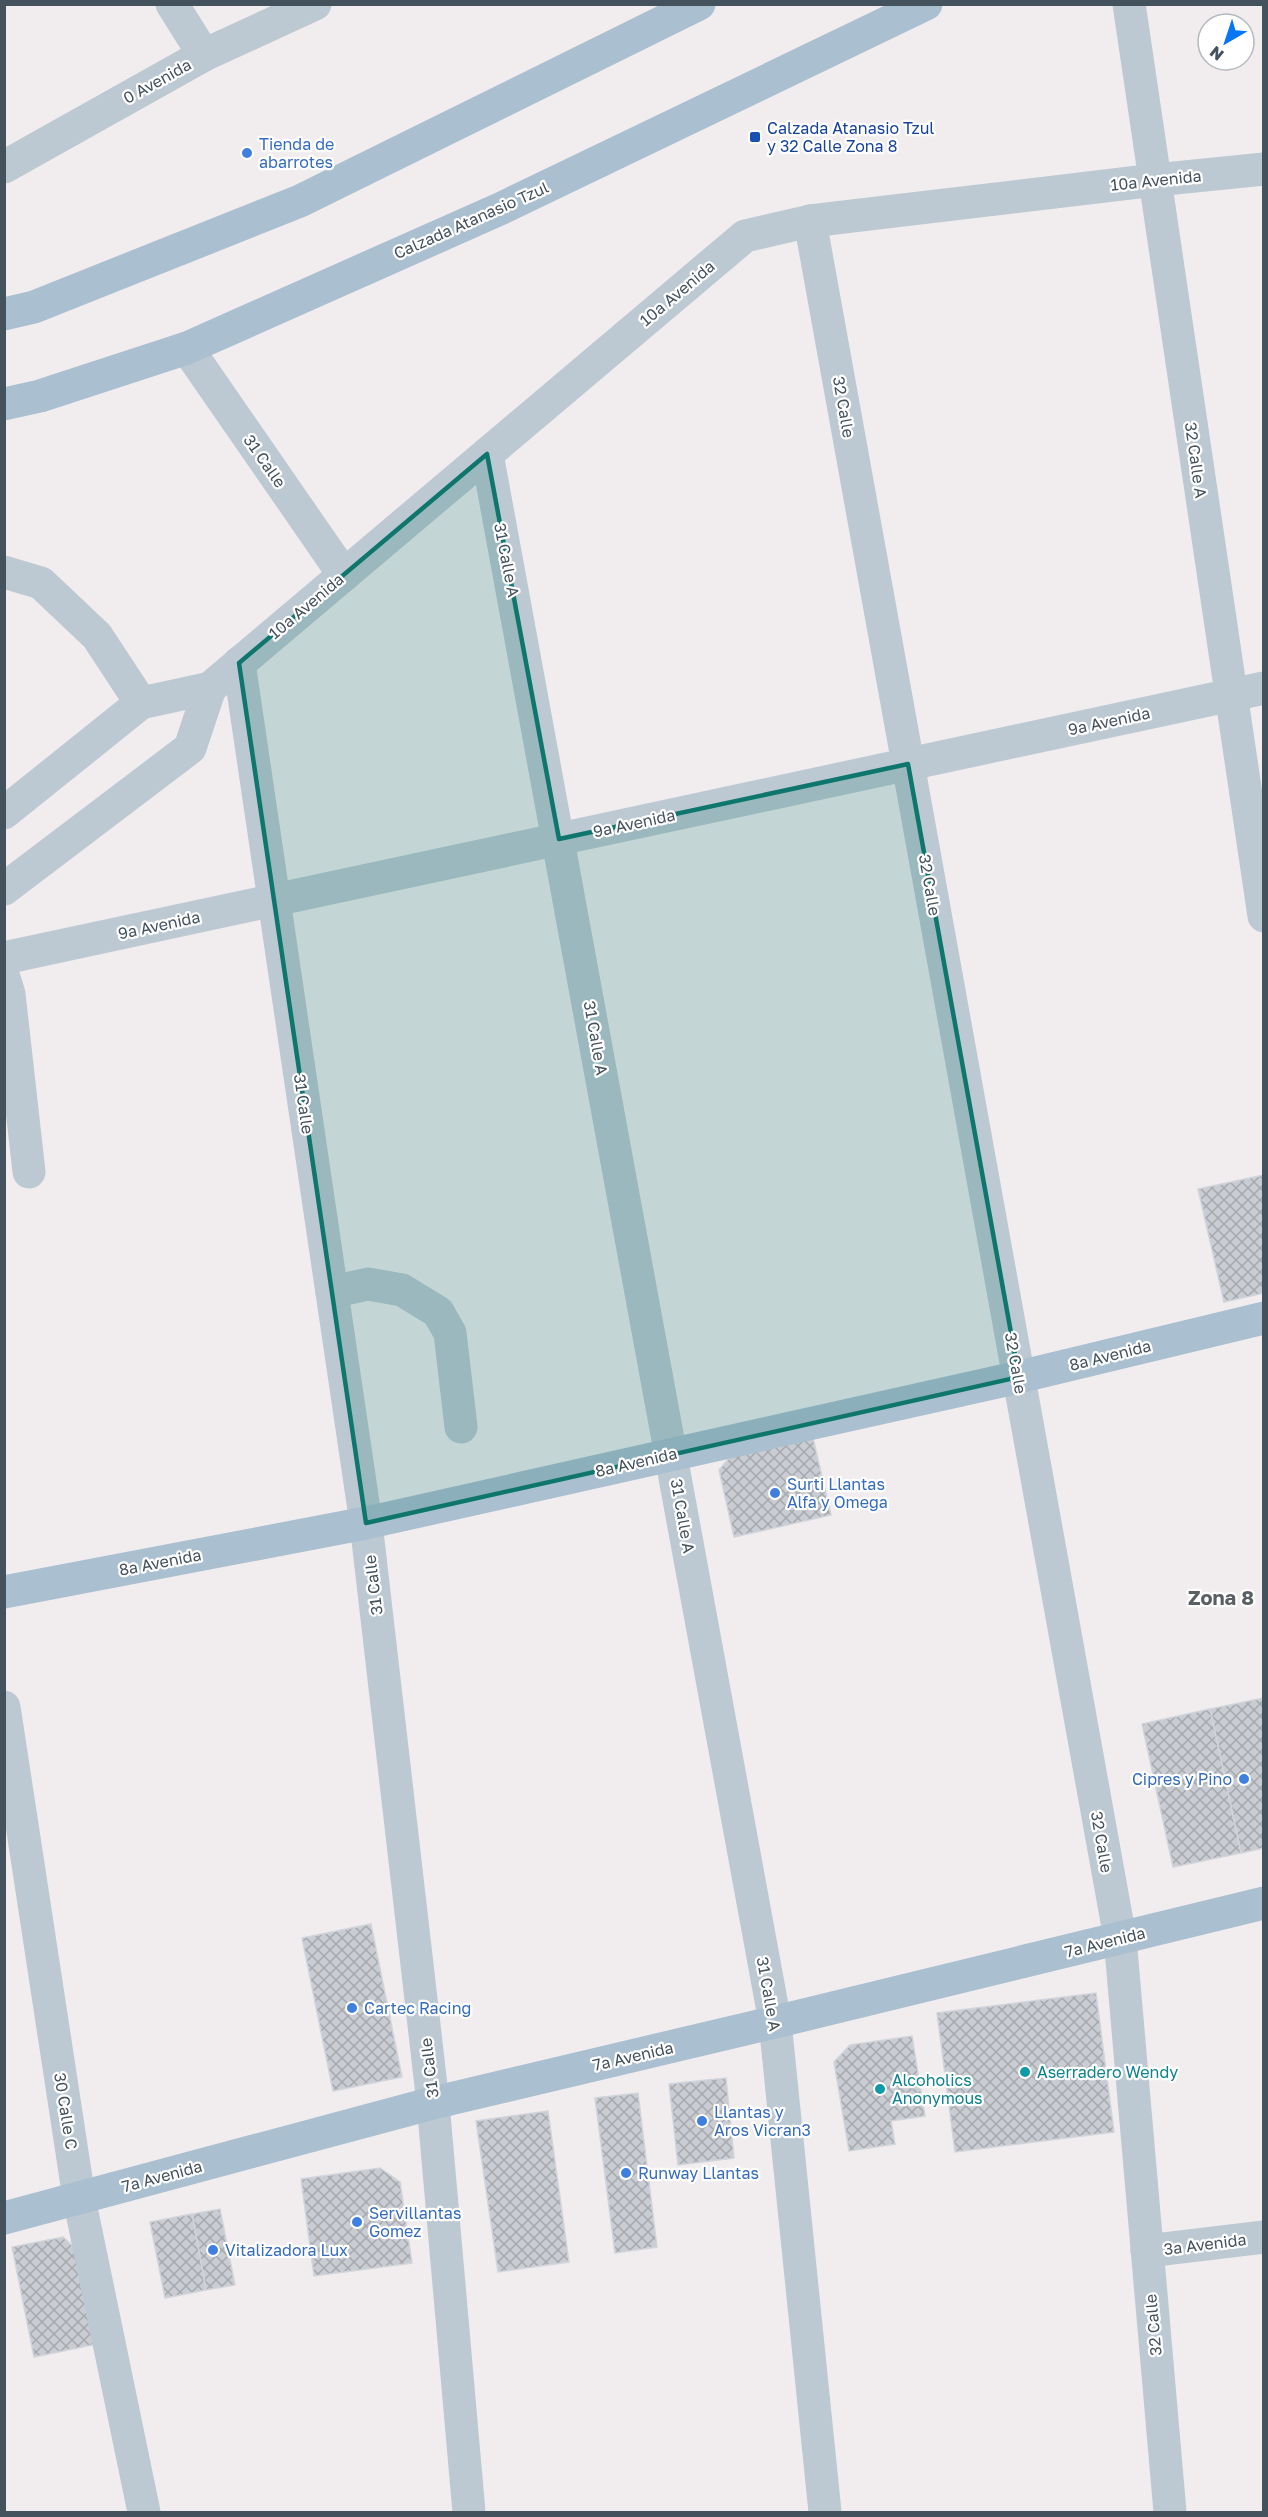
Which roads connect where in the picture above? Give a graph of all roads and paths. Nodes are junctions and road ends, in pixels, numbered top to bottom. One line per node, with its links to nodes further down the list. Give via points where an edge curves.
1 (172, 4): 6 (street)
2 (315, 4): 6 (street, 0 Avenida)
3 (699, 4): 11 (main road, via 300,201 34,307)
4 (926, 4): 12 (main road, Calzada Atanasio Tzul, via 502,208)
5 (1129, 4): 9 (street, 32 Calle A)
6 (204, 55): 7 (street, 0 Avenida)
7 (4, 167)
8 (1263, 169): 9 (street, 10a Avenida)
9 (1155, 180): 10 (street, 10a Avenida); 20 (street, 32 Calle A)
10 (810, 221): 14 (street, 10a Avenida, via 745,236); 22 (street, 32 Calle)
11 (4, 314)
12 (187, 348): 13 (main road, Calzada Atanasio Tzul); 16 (street, 31 Calle)
13 (4, 404)
14 (487, 454): 16 (street, 10a Avenida); 24 (street, 31 Calle A)
15 (4, 572): 21 (street, via 41,583 97,636)
16 (344, 575): 17 (street, 10a Avenida)
17 (239, 663): 18 (street, 10a Avenida); 26 (street, 31 Calle)
18 (210, 688): 21 (street, 10a Avenida); 25 (street, via 190,748)
19 (1263, 688): 20 (street, 9a Avenida)
20 (1231, 695): 22 (street, 9a Avenida); 27 (street, 32 Calle A)
21 (141, 704): 23 (street, 10a Avenida)
22 (908, 764): 24 (street, 9a Avenida); 33 (street, 32 Calle)
23 (4, 813)
24 (559, 839): 26 (street, 9a Avenida); 35 (street, 31 Calle A)
25 (4, 889)
26 (275, 900): 28 (street, 9a Avenida); 31 (street, 31 Calle)
27 (1263, 916)
28 (4, 958)
29 (4, 978): 30 (street)
30 (29, 1172)
31 (332, 1292): 34 (street, via 368,1284 402,1290 438,1312 450,1333); 36 (street, 31 Calle)
32 (1263, 1317): 33 (main road, 8a Avenida)
33 (1019, 1377): 35 (main road, 8a Avenida); 40 (street, 32 Calle)
34 (461, 1427)
35 (672, 1454): 36 (main road, 8a Avenida); 41 (street, 31 Calle A)
36 (366, 1522): 37 (main road, 8a Avenida); 42 (street, 31 Calle)
37 (4, 1592)
38 (4, 1707): 43 (street, 30 Calle C)
39 (1263, 1903): 40 (main road, 7a Avenida)
40 (1119, 1938): 41 (main road, 7a Avenida); 46 (street, 32 Calle)
41 (775, 2022): 42 (main road, 7a Avenida); 49 (street, 31 Calle A)
42 (433, 2103): 43 (main road, 7a Avenida); 48 (street, 31 Calle)
43 (79, 2198): 44 (main road, 7a Avenida); 47 (street, 30 Calle C)
44 (4, 2218)
45 (1263, 2237): 46 (street, 3a Avenida)
46 (1147, 2251): 50 (street, 32 Calle)
47 (144, 2512)
48 (469, 2512)
49 (825, 2512)
50 (1170, 2512)

